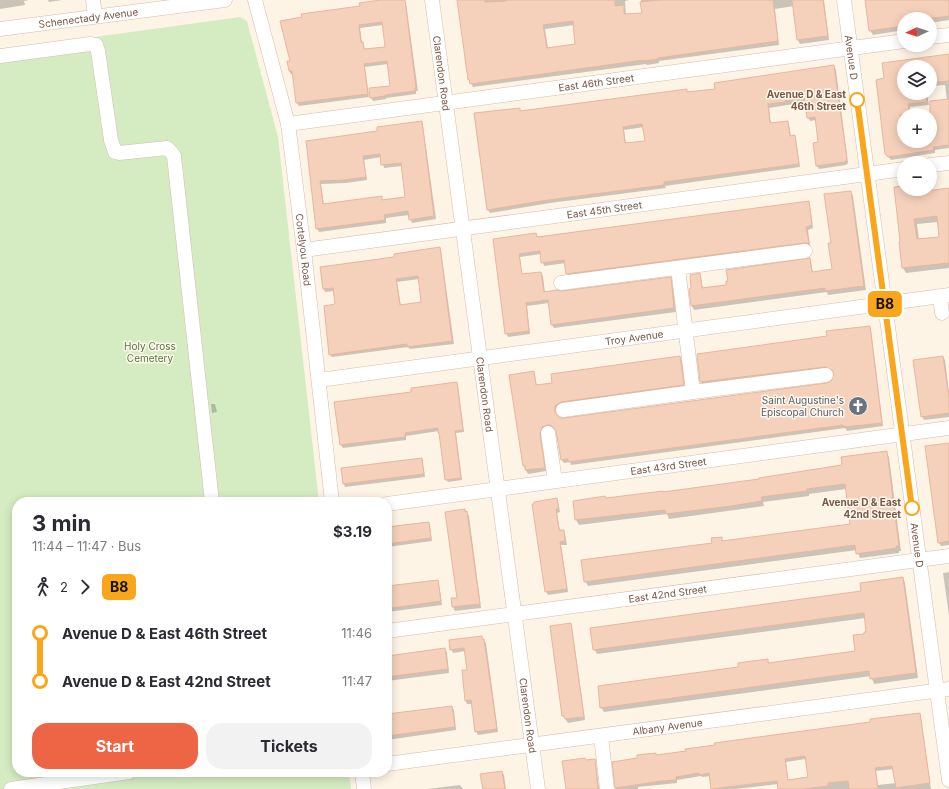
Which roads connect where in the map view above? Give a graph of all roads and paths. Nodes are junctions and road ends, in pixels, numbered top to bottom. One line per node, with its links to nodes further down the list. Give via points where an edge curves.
1 (93, 0): 6 (street)
2 (225, 0): 6 (street, Schenectady Avenue)
3 (256, 0): 14 (street, Cortelyou Road)
4 (432, 0): 13 (street, Clarendon Road)
5 (844, 0): 11 (street, Avenue D)
6 (95, 16): 7 (street, Schenectady Avenue)
7 (0, 29)
8 (949, 35): 9 (street)
9 (937, 36)
10 (897, 42): 11 (street, East 46th Street)
11 (850, 48): 13 (street, East 46th Street); 18 (street, Avenue D)
12 (0, 56): 38 (street, via 96,45 115,152 167,148 174,156)
13 (446, 102): 14 (street, East 46th Street); 19 (street, Clarendon Road)
14 (288, 124): 20 (street, Cortelyou Road)
15 (949, 163): 16 (street)
16 (937, 165)
17 (897, 170): 18 (street, East 45th Street)
18 (867, 174): 19 (street, East 45th Street); 25 (street, Avenue D)
19 (463, 227): 20 (street, East 45th Street); 28 (street, Clarendon Road)
20 (304, 250): 30 (street, Cortelyou Road)
21 (804, 251): 22 (street)
22 (678, 268): 23 (street); 27 (street)
23 (561, 283)
24 (945, 296): 25 (street, Troy Avenue); 26 (street)
25 (885, 304): 27 (street, Troy Avenue); 35 (street, Avenue D)
26 (942, 313)
27 (686, 331): 28 (street, Troy Avenue); 31 (street)
28 (480, 358): 30 (street, Troy Avenue); 37 (street, Clarendon Road)
29 (826, 375): 31 (street)
30 (319, 380): 39 (street, Cortelyou Road)
31 (694, 392): 32 (street)
32 (563, 410)
33 (949, 428): 35 (street, East 43rd Street)
34 (548, 433): 36 (street)
35 (903, 434): 36 (street, East 43rd Street); 42 (street, Avenue D)
36 (555, 481): 37 (street, East 43rd Street)
37 (497, 488): 40 (street, East 43rd Street); 43 (street, Clarendon Road)
38 (211, 497)
39 (331, 497)
40 (392, 503)
41 (949, 556): 42 (street, East 42nd Street)
42 (919, 560): 43 (street, East 42nd Street); 45 (street, Avenue D)
43 (514, 614): 44 (street, East 42nd Street); 47 (street, Clarendon Road)
44 (392, 630)
45 (943, 690): 46 (street, Albany Avenue); 51 (street, Avenue D)
46 (601, 736): 47 (street, Albany Avenue); 56 (street)
47 (532, 745): 48 (street, Albany Avenue); 55 (street, Clarendon Road)
48 (392, 763)
49 (117, 777): 52 (street)
50 (363, 777): 54 (street)
51 (949, 780)
52 (102, 783): 53 (street)
53 (11, 789)
54 (364, 789)
55 (538, 789)
56 (607, 789)

